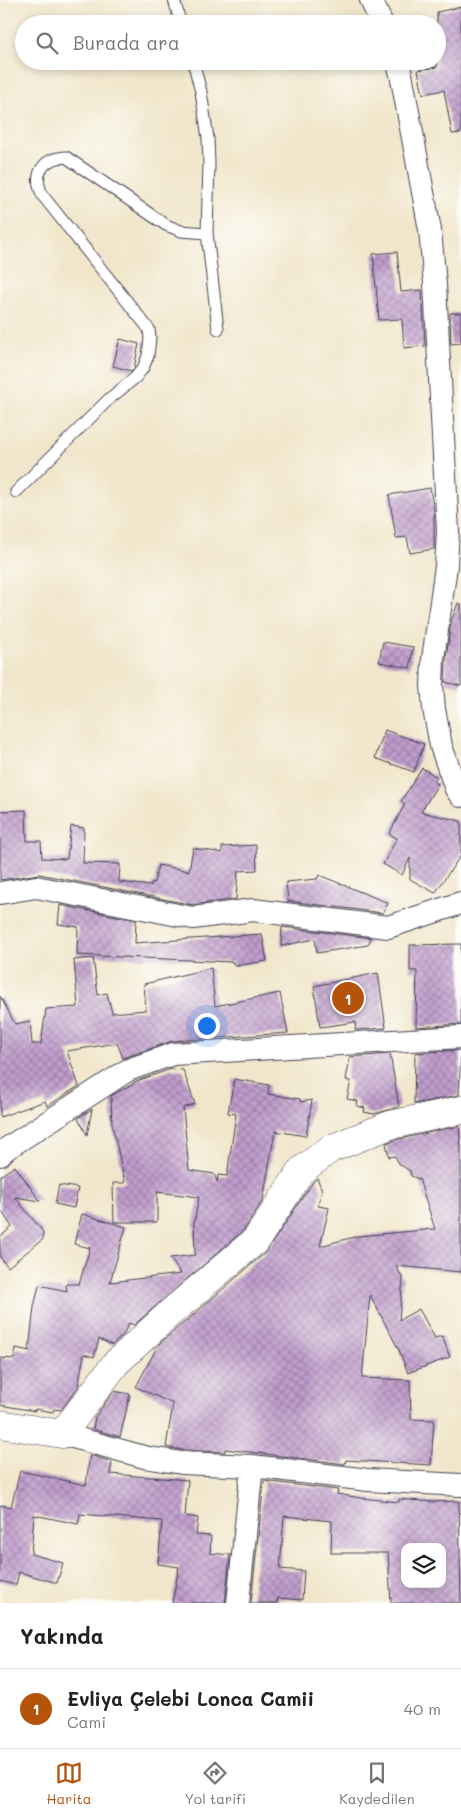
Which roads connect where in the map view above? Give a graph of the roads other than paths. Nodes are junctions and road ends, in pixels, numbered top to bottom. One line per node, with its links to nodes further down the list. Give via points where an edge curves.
1 (174, 0): 3 (lane)
2 (371, 0): 4 (street)
3 (178, 15)
4 (378, 15)
5 (195, 70): 7 (lane, via 210,164)
6 (400, 70): 10 (street, via 430,230 437,314 448,532 432,685 441,746)
7 (207, 233): 8 (lane); 9 (lane, via 166,225 66,157 57,157 43,167 38,182 43,196 149,329 150,347 143,368 135,378)
8 (218, 329)
9 (16, 492)
10 (461, 796)
11 (0, 893): 12 (street, via 36,887 193,918 253,910 388,927)
12 (461, 903)
13 (461, 1037): 15 (street, via 173,1054 128,1070)
14 (461, 1110): 17 (street, via 390,1125 330,1149 301,1171 256,1240 116,1363)
15 (0, 1155)
16 (0, 1424): 17 (street)
17 (62, 1434): 18 (street, via 144,1457 182,1463)
18 (252, 1466): 19 (street, via 368,1480); 20 (street)
19 (461, 1485)
20 (238, 1603)

